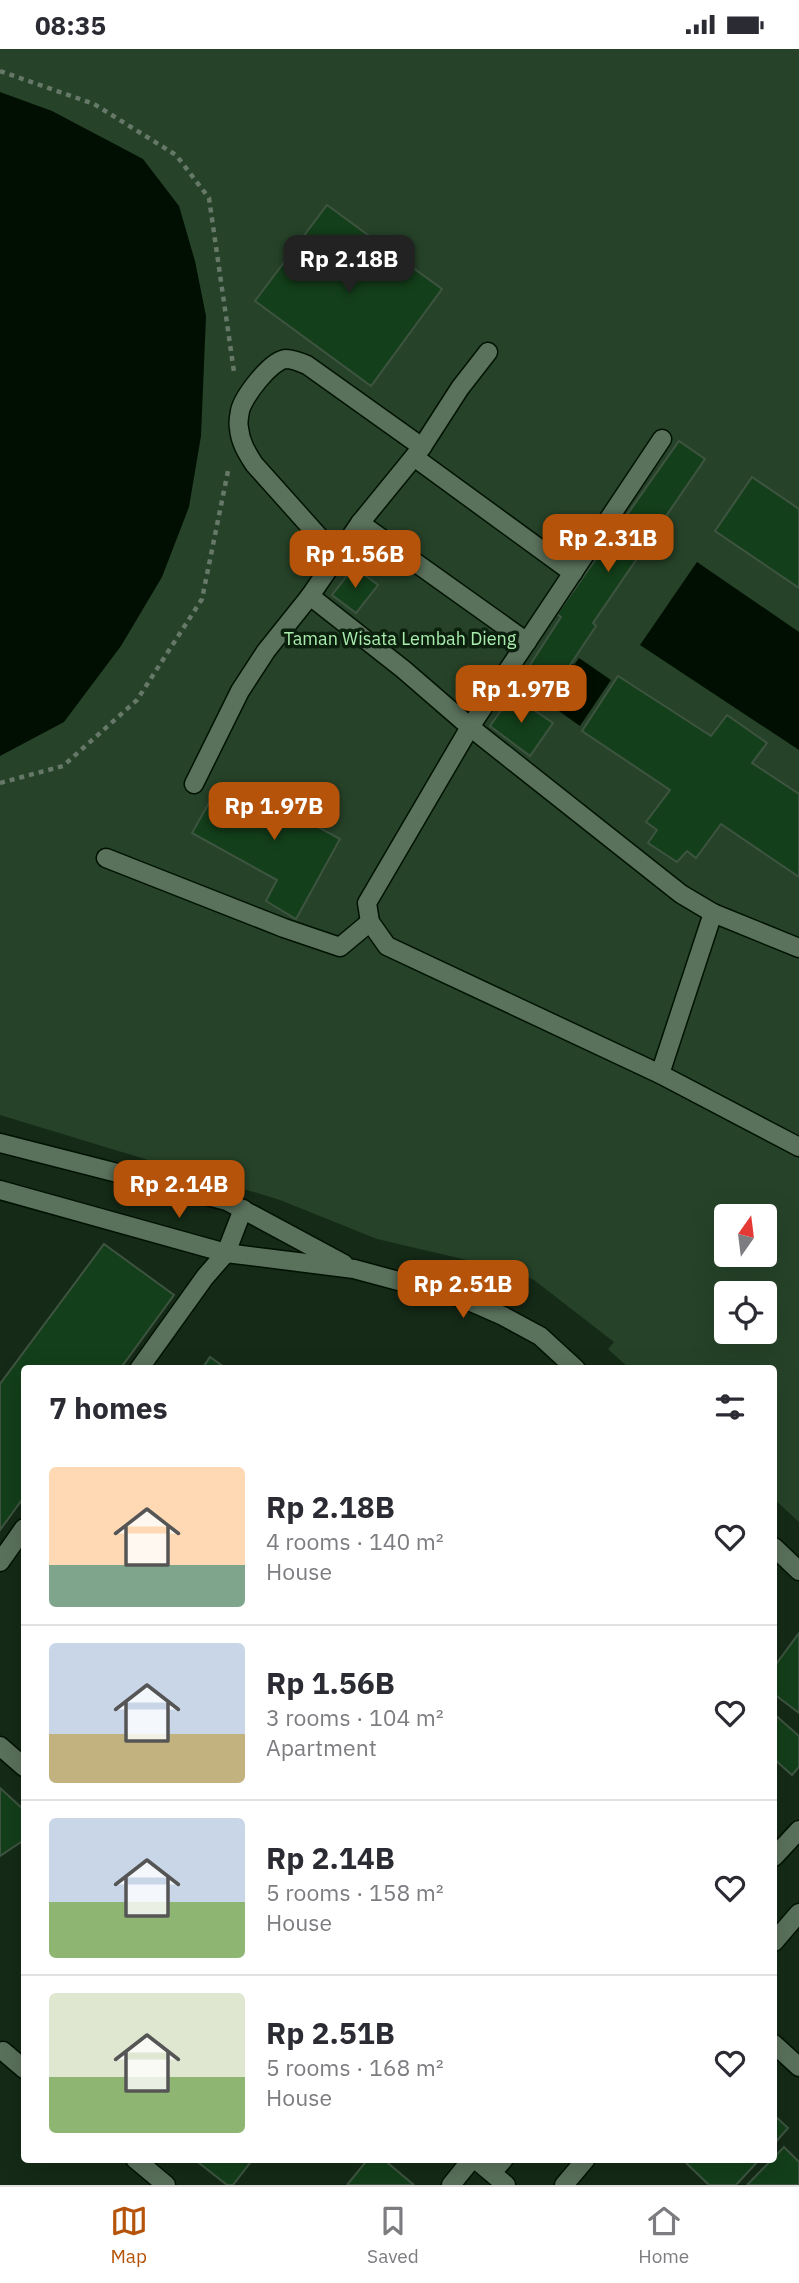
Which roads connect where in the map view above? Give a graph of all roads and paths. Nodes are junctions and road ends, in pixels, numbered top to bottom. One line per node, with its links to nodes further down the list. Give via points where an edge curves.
1 (0, 71): 3 (path, via 106,111 176,155 209,198)
2 (488, 352): 5 (street)
3 (240, 410): 5 (street, via 271,365 295,360); 8 (street, via 239,429 254,464)
4 (662, 439): 9 (street)
5 (418, 452): 7 (street); 9 (street)
6 (229, 464): 13 (path, via 202,599 137,701 63,766)
7 (360, 523): 8 (street); 11 (street)
8 (338, 558): 10 (street)
9 (573, 573): 11 (street)
10 (310, 596): 12 (street); 14 (street, via 240,691)
11 (527, 642): 12 (street)
12 (470, 727): 16 (street, via 681,894); 17 (street, via 367,903)
13 (0, 783)
14 (194, 784)
15 (106, 858): 17 (street, via 340,947)
16 (713, 913): 18 (street); 19 (street)
17 (370, 922): 19 (street, via 387,946)
18 (799, 948)
19 (660, 1074): 21 (street)
20 (0, 1143): 23 (street)
21 (799, 1147)
22 (0, 1190): 24 (street)
23 (243, 1209): 24 (street); 25 (street)
24 (226, 1253): 25 (street); 26 (street)
25 (354, 1269): 27 (street, via 462,1299 503,1316 540,1336)
26 (142, 1365)
27 (572, 1365)
28 (21, 1532): 30 (street)
29 (777, 1550): 31 (street)
30 (0, 1562)
31 (799, 1571)
32 (0, 1746): 33 (street)
33 (21, 1764)
34 (799, 1830): 35 (street)
35 (777, 1854)
36 (799, 1913): 37 (street)
37 (777, 1939)
38 (777, 2046): 41 (street)
39 (3, 2051): 40 (street)
40 (21, 2066)
41 (799, 2067)
42 (140, 2163): 47 (street)
43 (470, 2163): 48 (street)
44 (482, 2163): 46 (street)
45 (583, 2163): 49 (street)
46 (501, 2173)
47 (166, 2185)
48 (451, 2185)
49 (564, 2185)

